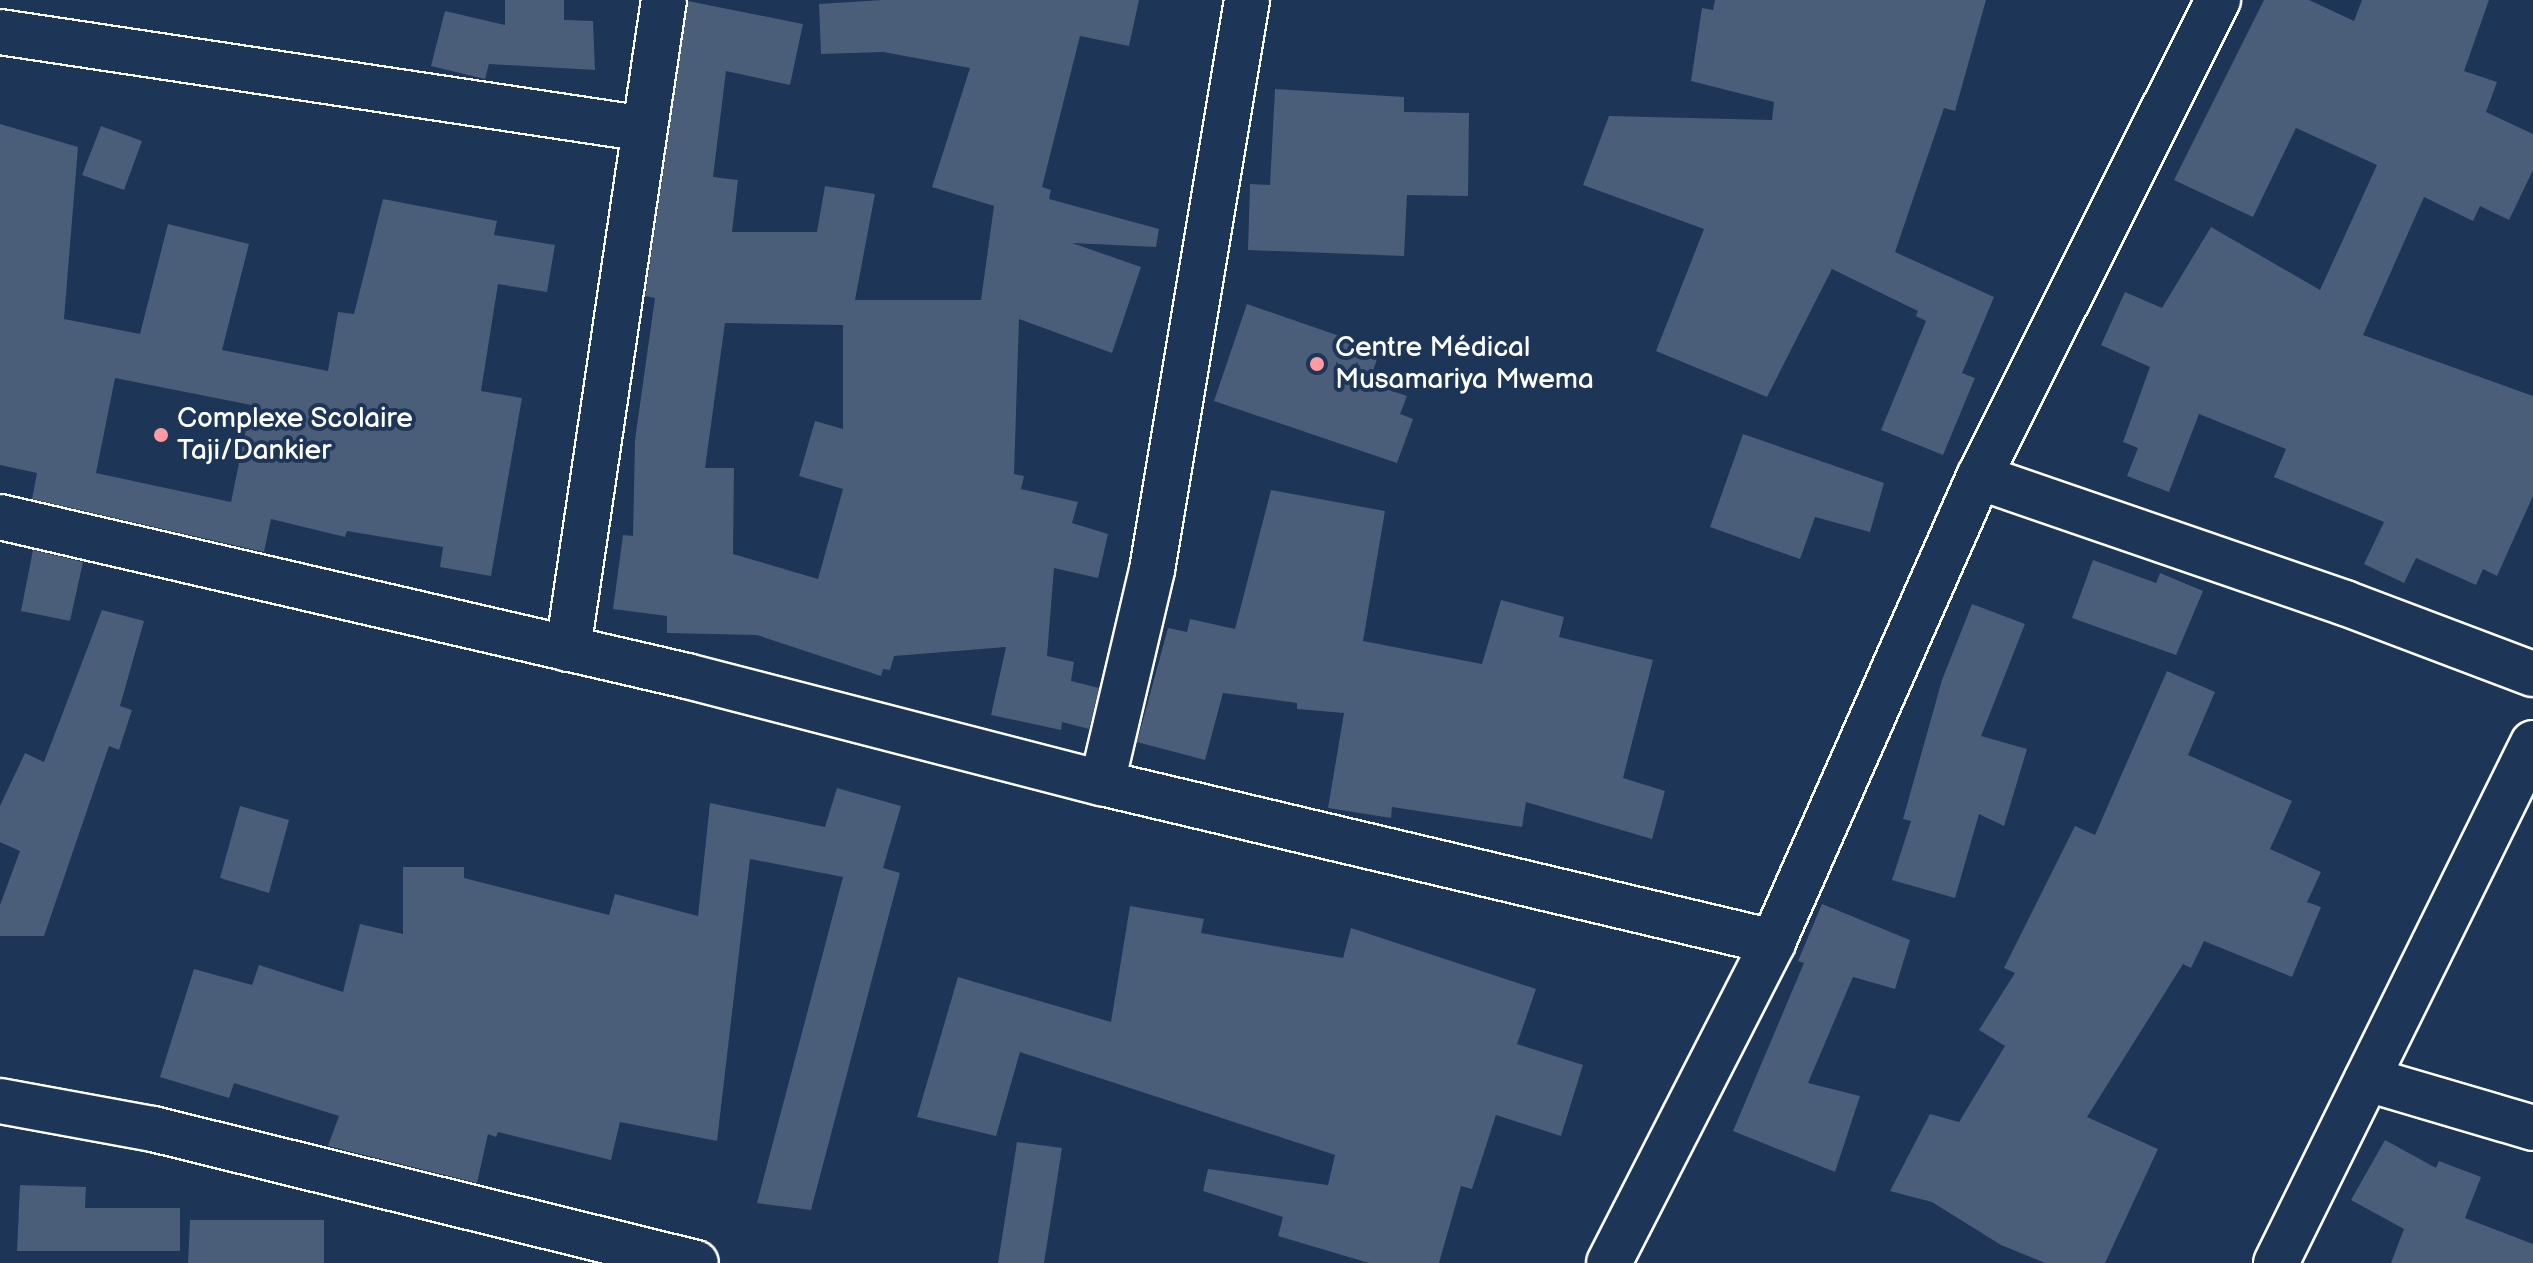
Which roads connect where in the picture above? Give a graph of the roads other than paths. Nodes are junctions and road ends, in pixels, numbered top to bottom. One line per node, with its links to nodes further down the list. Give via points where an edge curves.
1 (664, 0): 5 (street)
2 (1247, 0): 11 (street, via 1152,570)
3 (2218, 0): 6 (street)
4 (0, 32): 5 (street)
5 (645, 129): 8 (street)
6 (1979, 477): 9 (street); 12 (street)
7 (0, 517): 8 (street)
8 (568, 649): 11 (street)
9 (2533, 674)
10 (2533, 743): 13 (street)
11 (1102, 783): 12 (street)
12 (1773, 942): 17 (street)
13 (2367, 1079): 15 (street); 18 (street)
14 (0, 1101): 16 (street, via 153,1129)
15 (2533, 1128)
16 (696, 1263)
17 (1609, 1263)
18 (2276, 1263)

